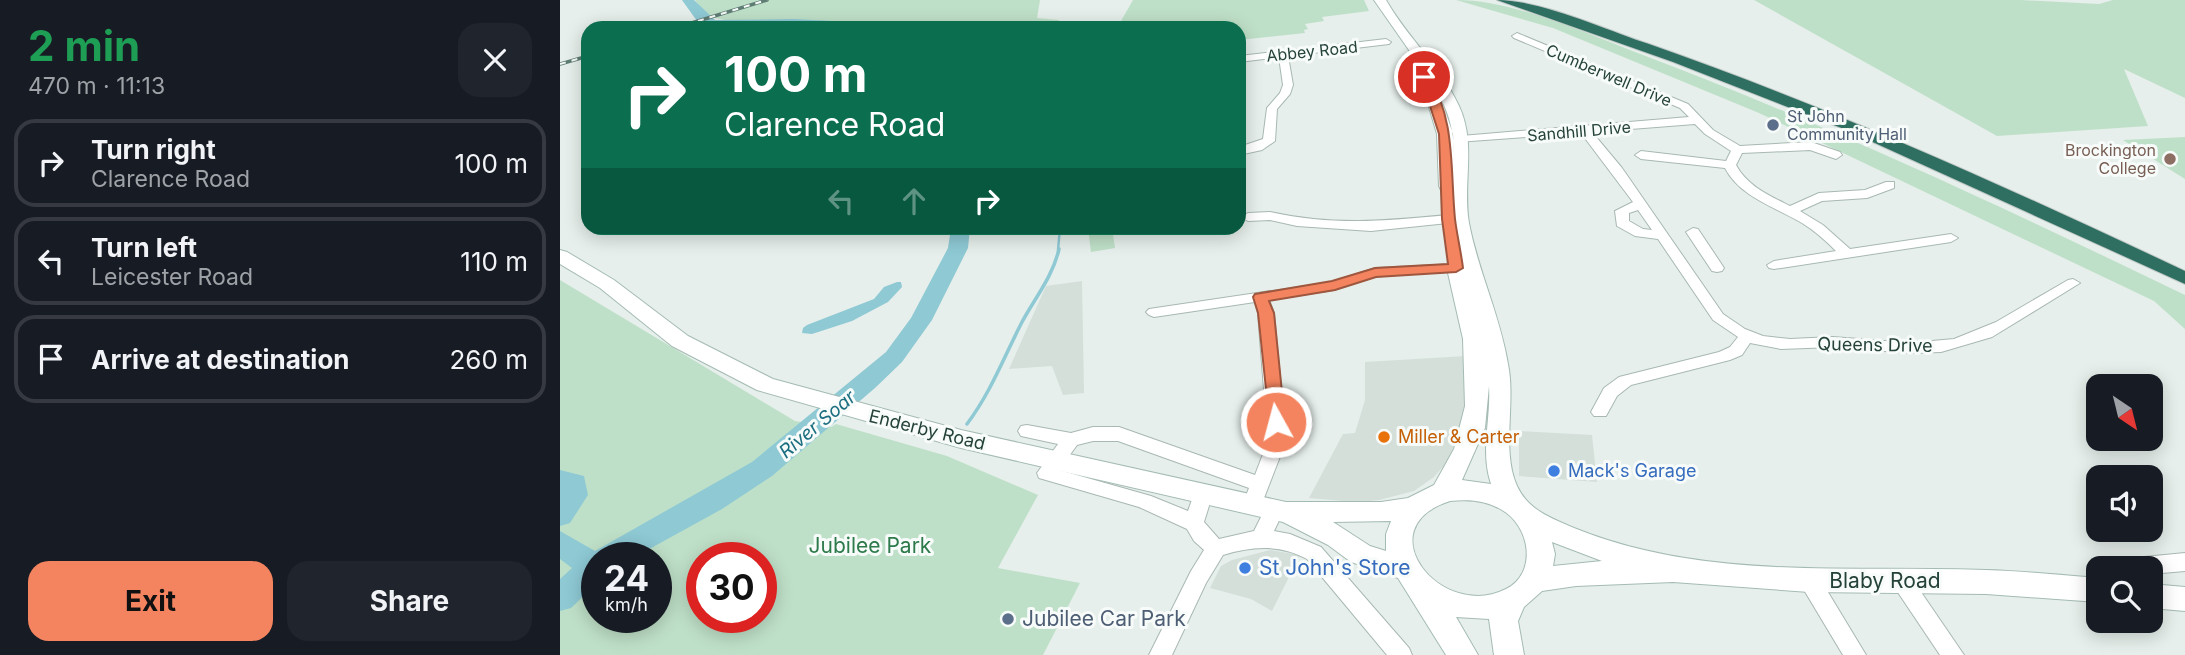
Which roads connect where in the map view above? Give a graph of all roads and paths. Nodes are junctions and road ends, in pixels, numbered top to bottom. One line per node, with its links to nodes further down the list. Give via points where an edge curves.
1 (1371, 0): 21 (main road, via 1434,94 1445,134)
2 (1380, 0): 11 (main road, via 1438,79 1451,103)
3 (1503, 0): 33 (highway, via 1642,47 1822,117)
4 (1526, 0): 29 (highway, via 1790,93)
5 (1517, 36): 9 (street, Cumberwell Drive, via 1684,106)
6 (1386, 42): 7 (street, Abbey Road)
7 (1283, 54): 8 (street, Abbey Road); 12 (street, via 1288,85 1272,108 1269,141)
8 (1246, 58)
9 (1697, 120): 10 (street, Sandhill Drive); 13 (street, Cumberwell Drive)
10 (1584, 130): 11 (street, Sandhill Drive); 18 (street, Queens Drive)
11 (1461, 140): 45 (main road, via 1459,218 1501,383 1495,454 1499,480)
12 (1246, 150)
13 (1738, 150): 15 (street, via 1811,146); 16 (street)
14 (1641, 155): 16 (street)
15 (1836, 155)
16 (1730, 165): 19 (street, via 1762,196)
17 (1890, 185): 19 (street, via 1867,194 1837,191)
18 (1641, 204): 23 (street, Queens Drive); 23 (street, via 1622,211 1622,223 1640,233)
19 (1790, 211): 27 (street, via 1812,223)
20 (1248, 218): 21 (street, via 1371,226)
21 (1448, 219): 30 (main road)
22 (1693, 232): 25 (street)
23 (1664, 236): 26 (street, Queens Drive)
24 (1940, 242): 27 (street)
25 (1708, 253): 26 (street); 31 (street)
26 (1675, 254): 37 (street, Queens Drive, via 1718,317)
27 (1847, 254): 32 (street)
28 (560, 256): 40 (main road, Enderby Road, via 607,284 680,341 765,385 884,420)
29 (2185, 264)
30 (1456, 268): 35 (street, via 1375,272 1335,286); 41 (main road, via 1472,324 1477,388 1466,448)
31 (1717, 268)
32 (1785, 268)
33 (2185, 278)
34 (2073, 283): 37 (street, Queens Drive, via 1986,334 1956,344 1931,348 1780,344)
35 (1261, 297): 36 (street); 43 (street, via 1277,441)
36 (1154, 312)
37 (1747, 336): 38 (street, via 1724,356 1625,381 1610,392)
38 (1600, 412)
39 (1027, 431): 40 (street)
40 (1063, 450): 42 (main road, Enderby Road); 43 (street, via 1093,434 1119,434); 46 (street, via 1046,473 1144,502)
41 (1443, 493): 44 (main road); 45 (main road, via 1491,494)
42 (1202, 496): 43 (main road, Enderby Road); 46 (street)
43 (1268, 503): 44 (main road, Enderby Road, via 1381,512); 47 (street); 51 (main road, Enderby Road, via 1338,537 1361,554)
44 (1416, 507): 51 (main road, via 1402,525 1398,546)
45 (1523, 513): 52 (main road, Blaby Road, via 1595,548); 53 (main road, via 1542,541 1543,562)
46 (1195, 523): 48 (street)
47 (1261, 537): 48 (street); 62 (street, via 1314,553)
48 (1216, 549): 61 (street)
49 (2185, 562): 50 (street)
50 (2163, 564)
51 (1404, 568): 57 (main road)
52 (1673, 570): 53 (main road, Blaby Road); 54 (main road, Blaby Road)
53 (1536, 580): 60 (main road)
54 (1809, 580): 55 (main road, Blaby Road); 65 (street)
55 (1902, 582): 56 (main road, Blaby Road); 66 (street)
56 (2086, 589)
57 (1424, 593): 60 (main road, via 1447,605 1473,609); 63 (main road)
58 (2163, 597): 59 (main road)
59 (2185, 600)
60 (1513, 601): 64 (main road, via 1503,621)
61 (1160, 655)
62 (1401, 655)
63 (1463, 655)
64 (1509, 655)
65 (1855, 655)
66 (1953, 655)

